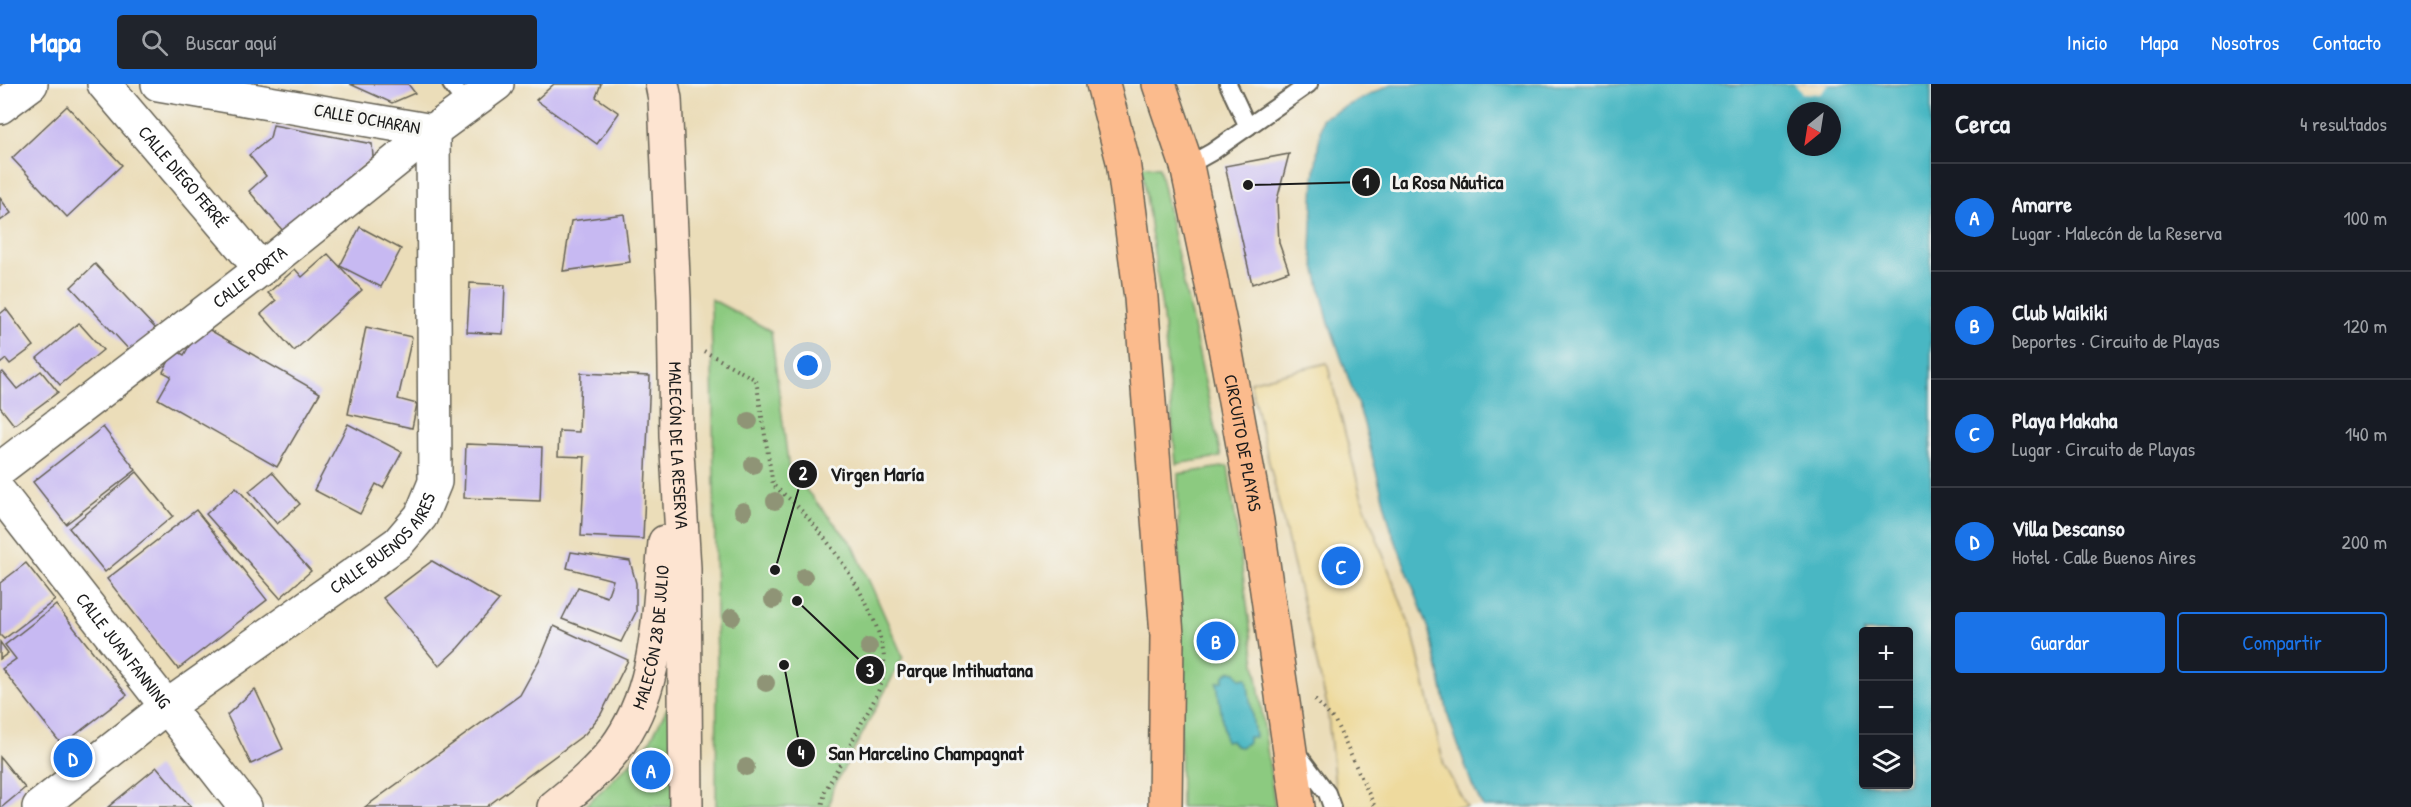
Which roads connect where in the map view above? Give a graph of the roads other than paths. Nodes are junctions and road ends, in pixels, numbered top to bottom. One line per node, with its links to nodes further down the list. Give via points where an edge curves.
1 (31, 84): 11 (street)
2 (104, 84): 15 (street, CALLE DIEGO FERRÉ)
3 (158, 84): 13 (street, CALLE OCHARAN)
4 (497, 84): 10 (street, CALLE PORTA)
5 (662, 84): 16 (main road, MALECÓN DE LA RESERVA)
6 (1103, 84): 25 (highway, via 1123,161 1141,298 1167,635)
7 (1160, 84): 14 (highway, CIRCUITO DE PLAYAS)
8 (1228, 84): 12 (lane)
9 (1309, 84): 12 (lane)
10 (459, 95): 13 (street, CALLE PORTA)
11 (0, 107)
12 (1248, 127): 14 (lane)
13 (433, 131): 15 (street, CALLE PORTA); 19 (street, CALLE BUENOS AIRES, via 435,482 422,516 398,543)
14 (1187, 166): 20 (highway, CIRCUITO DE PLAYAS, via 1257,521)
15 (261, 269): 17 (street, CALLE PORTA)
16 (676, 436): 23 (main road, MALECÓN 28 DE JULIO, via 654,653 646,690 614,750 585,782); 24 (main road, MALECÓN DE LA RESERVA, via 684,568)
17 (0, 469)
18 (0, 493): 19 (street, CALLE JUAN FANNING)
19 (166, 707): 21 (street, CALLE BUENOS AIRES); 22 (street, CALLE JUAN FANNING)
20 (1287, 740): 26 (highway, CIRCUITO DE PLAYAS); 27 (lane, via 1327,793)
21 (39, 807)
22 (245, 807)
23 (554, 807)
24 (686, 807)
25 (1165, 807)
26 (1298, 807)
27 (1332, 807)

